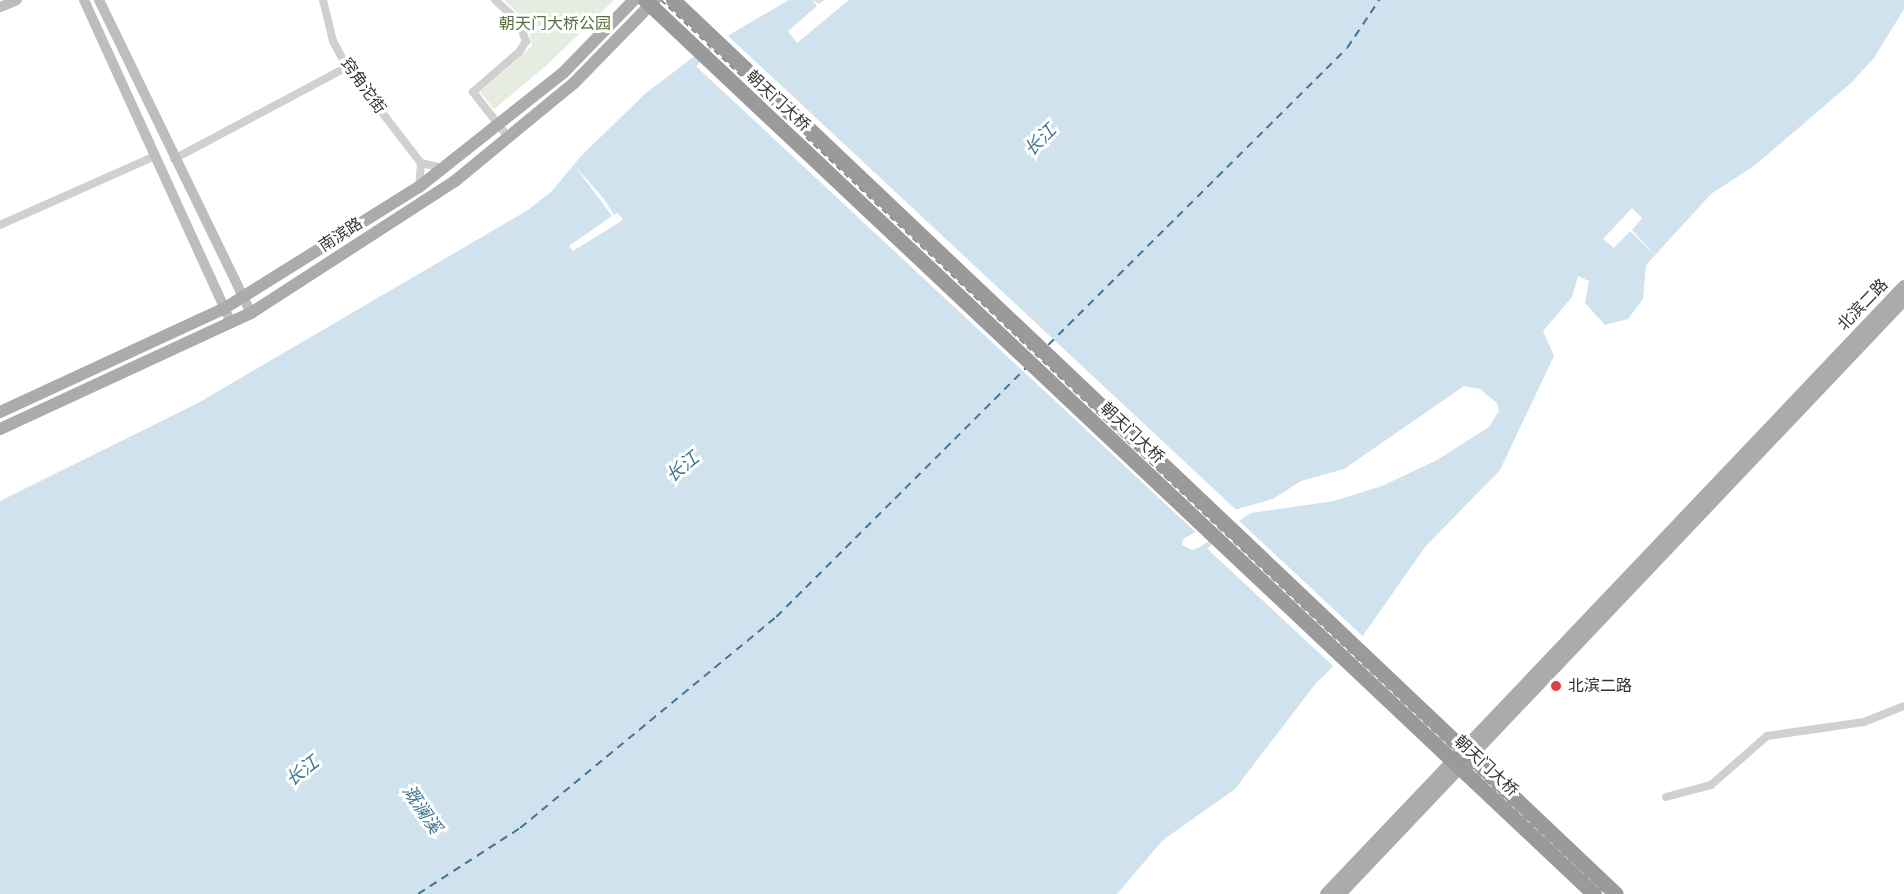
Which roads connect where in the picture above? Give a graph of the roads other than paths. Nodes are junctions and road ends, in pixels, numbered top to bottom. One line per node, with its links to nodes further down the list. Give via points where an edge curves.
1 (17, 0): 10 (main road)
2 (99, 0): 15 (main road)
3 (324, 0): 11 (street, 窍角沱街, via 333,41)
4 (495, 0): 12 (street, via 518,21 526,35 519,52 472,92)
5 (634, 0): 12 (main road, 南滨路, via 563,73)
6 (645, 0): 31 (highway, 朝天门大桥, bridge)
7 (655, 0): 13 (main road, 南滨路, via 574,83)
8 (673, 0): 36 (highway, 朝天门大桥, bridge)
9 (85, 1): 14 (main road)
10 (0, 7)
11 (347, 67): 15 (street); 16 (street, 窍角沱街)
12 (498, 126): 13 (street); 17 (main road, 南滨路)
13 (509, 138): 25 (main road, 南滨路, via 455,181)
14 (155, 156): 18 (main road); 20 (street)
15 (174, 159): 18 (main road, via 188,191 177,193); 22 (main road, via 196,194)
16 (421, 163): 17 (street); 19 (street)
17 (448, 168): 19 (main road, 南滨路)
18 (165, 176): 24 (main road)
19 (419, 187): 22 (main road, 南滨路)
20 (0, 225)
21 (1904, 286): 32 (main road, 北滨二路)
22 (243, 298): 24 (main road, 南滨路); 25 (main road)
23 (1904, 300): 33 (main road, 北滨二路)
24 (225, 308): 26 (main road); 27 (main road, 南滨路)
25 (251, 313): 26 (main road, 南滨路)
26 (231, 323): 28 (main road, 南滨路)
27 (0, 412)
28 (0, 429)
29 (1904, 706): 30 (street, via 1864,722 1767,736 1711,785)
30 (1666, 797)
31 (1510, 813): 34 (highway, bridge); 35 (highway, 朝天门大桥, bridge)
32 (1326, 894)
33 (1340, 894)
34 (1579, 894)
35 (1594, 894)
36 (1616, 894)

